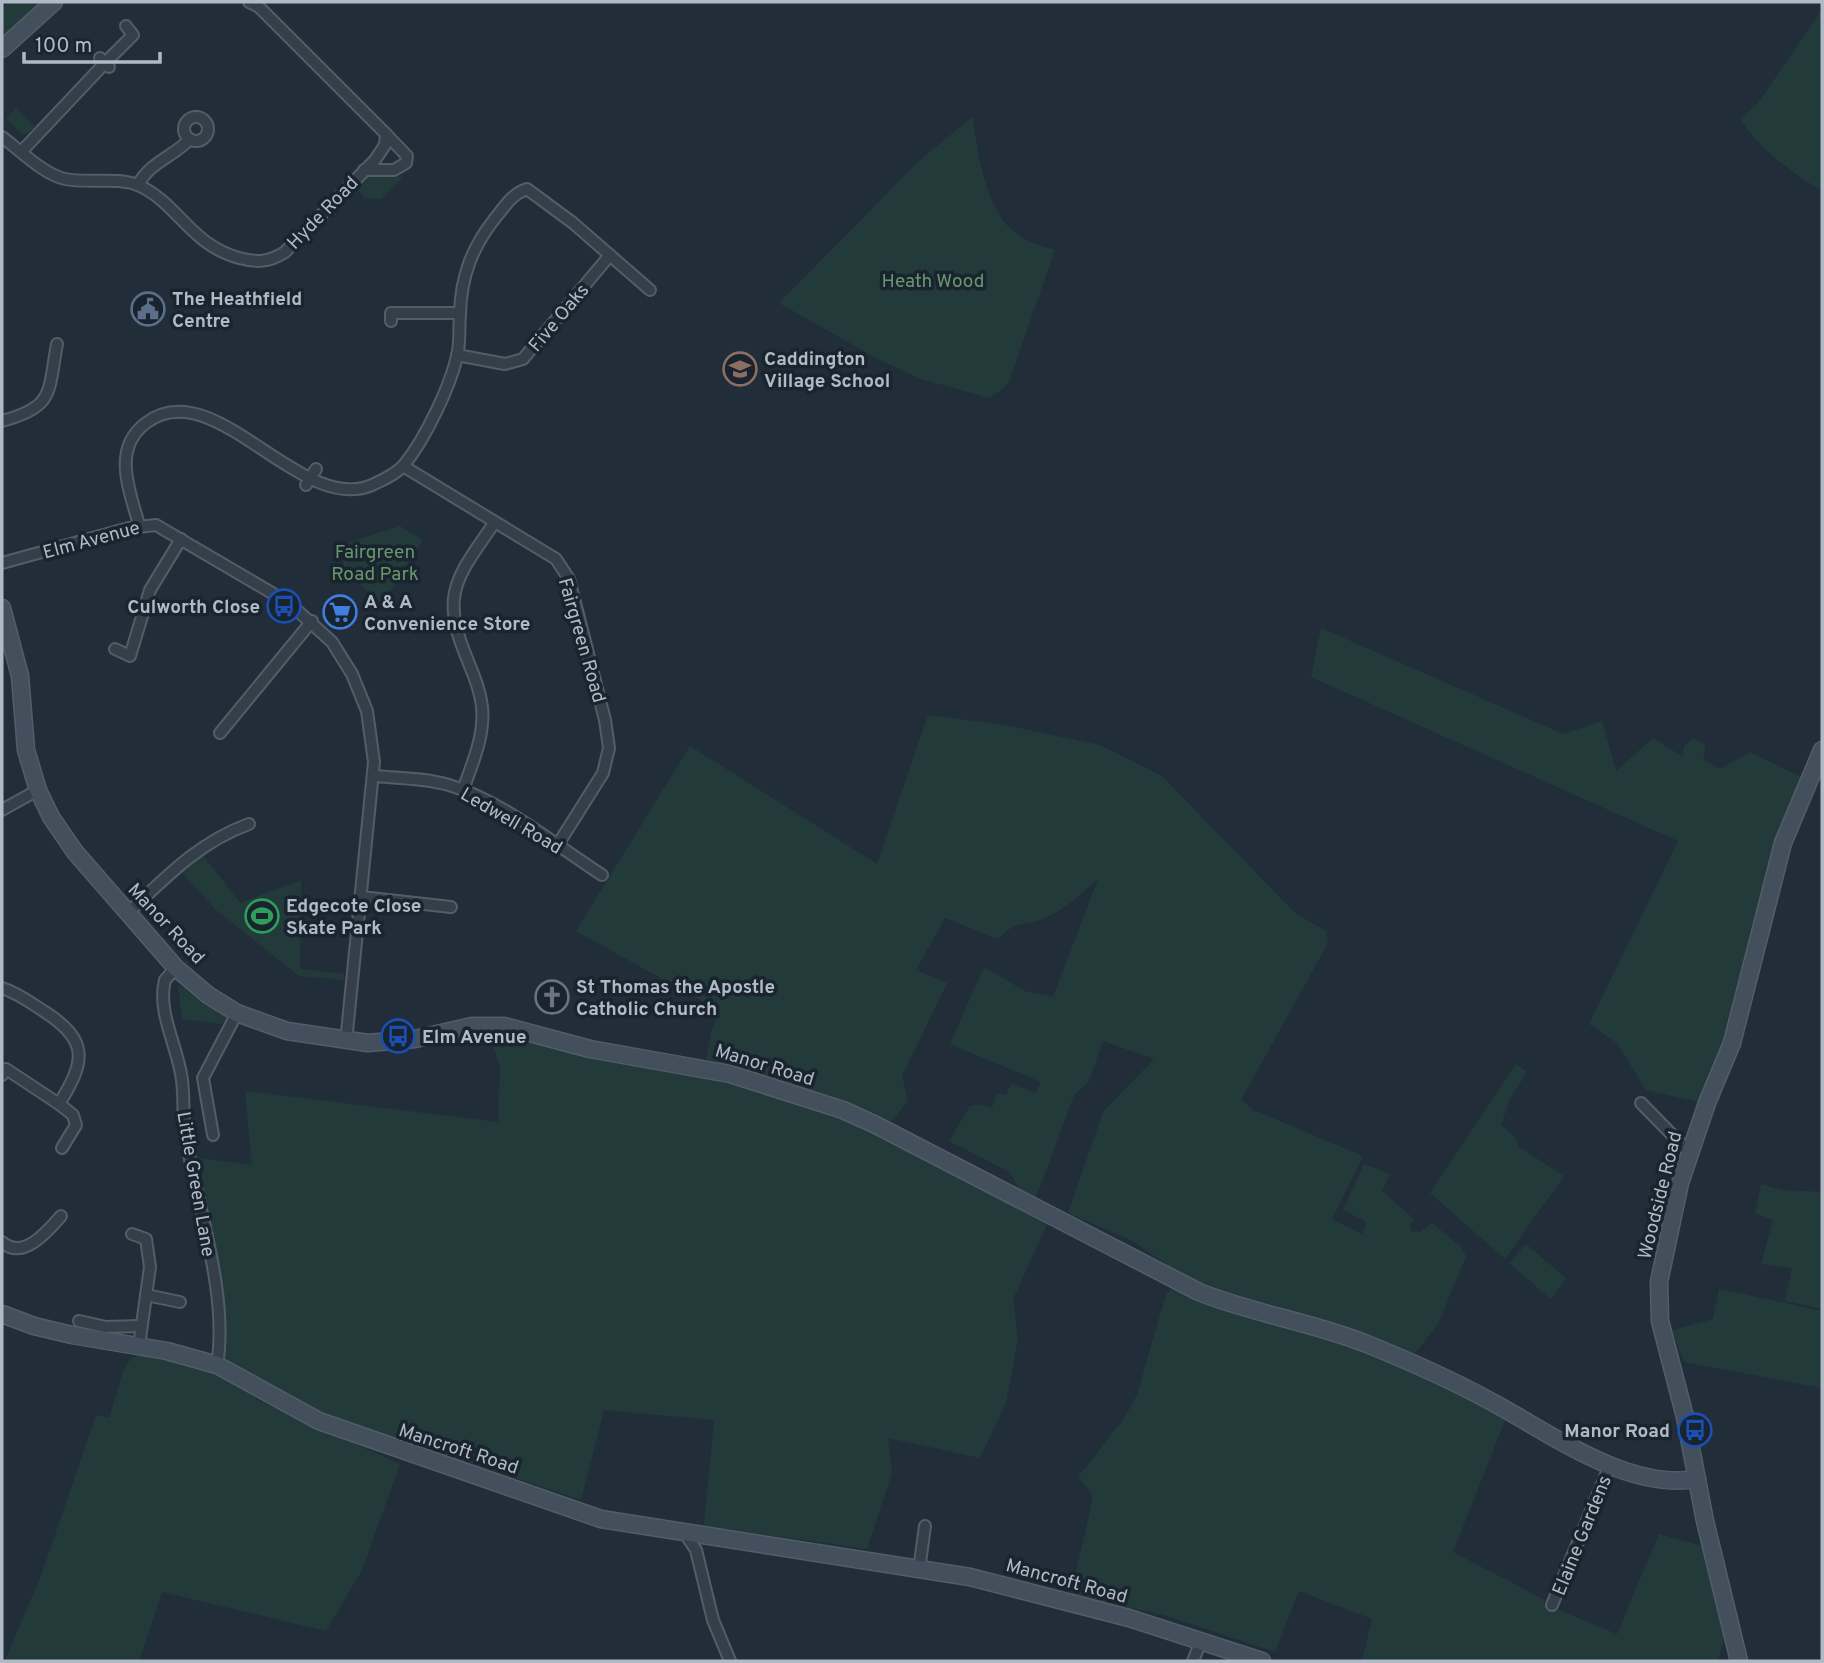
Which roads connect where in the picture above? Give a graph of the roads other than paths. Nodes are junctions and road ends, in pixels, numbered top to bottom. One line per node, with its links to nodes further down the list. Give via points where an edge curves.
1 (54, 2): 4 (street)
2 (249, 2): 5 (street, via 260,7)
3 (133, 34): 8 (street)
4 (2, 49)
5 (386, 134): 9 (street, Hyde Road, via 385,145); 9 (street, via 402,148 405,163 394,170)
6 (2, 137): 8 (street)
7 (190, 139): 10 (street, via 152,165)
8 (22, 151): 10 (street, via 61,178)
9 (362, 171): 10 (street, Hyde Road, via 285,252 261,262 225,254 207,244)
10 (138, 186)
11 (610, 255): 12 (street); 13 (street, via 526,184 478,240 467,266); 16 (street, Five Oaks, via 523,359 505,364)
12 (650, 290)
13 (460, 313): 14 (street); 16 (street)
14 (391, 314)
15 (57, 344): 18 (street)
16 (457, 355): 20 (street, via 441,402)
17 (40, 363): 18 (street)
18 (53, 365): 19 (street, via 44,402 33,411)
19 (2, 421)
20 (403, 466): 21 (street, Fairgreen Road); 22 (street, via 369,486 344,488 311,477 201,414 177,410 156,415 138,429 128,445 124,470)
21 (494, 523): 32 (street, via 459,579 454,599 463,654 482,707 482,733); 35 (street, Fairgreen Road, via 556,559 569,579 605,720 609,748 603,773)
22 (139, 526): 23 (street, Elm Avenue, via 156,524); 24 (street, Elm Avenue)
23 (181, 539): 26 (street, Elm Avenue); 27 (street, via 150,590 130,656)
24 (2, 563)
25 (2, 608): 31 (street, Manor Road, via 15,650 24,740)
26 (312, 621): 28 (street); 30 (street, Elm Avenue, via 343,657 360,693 371,729)
27 (115, 649)
28 (220, 733)
29 (1822, 750): 49 (street, Woodside Road, via 1783,843 1732,1043)
30 (373, 776): 32 (street, Ledwell Road, via 425,780); 37 (street, Elm Avenue)
31 (38, 790): 33 (street); 39 (street, Manor Road, via 66,841)
32 (463, 790): 35 (street, Ledwell Road)
33 (2, 810)
34 (249, 824): 39 (street, via 191,853)
35 (557, 846): 36 (street, Ledwell Road)
36 (602, 875)
37 (361, 897): 38 (street); 43 (street, Elm Avenue)
38 (451, 907)
39 (128, 913): 40 (street, Manor Road)
40 (176, 968): 42 (street, Manor Road); 59 (street, Little Green Lane, via 165,979 164,1003 181,1075 185,1131 209,1250 218,1315)
41 (2, 988): 46 (street, via 58,1021 75,1038 80,1057 77,1071)
42 (237, 1013): 43 (street, Manor Road, via 287,1031); 47 (street, via 203,1078)
43 (346, 1042): 60 (street, Manor Road, via 394,1042 472,1026 504,1026 590,1049 704,1067 843,1110 1199,1292 1393,1354)
44 (6, 1068): 46 (street)
45 (1641, 1103): 49 (street)
46 (59, 1104): 48 (street, via 73,1115 76,1125)
47 (213, 1135)
48 (62, 1148)
49 (1689, 1152): 61 (street, Woodside Road, via 1668,1233 1659,1310)
50 (61, 1216): 52 (street, via 39,1241 20,1248)
51 (132, 1234): 53 (street, via 151,1236)
52 (2, 1242)
53 (146, 1295): 54 (street); 57 (street)
54 (180, 1302)
55 (2, 1314): 58 (street, Mancroft Road, via 72,1335)
56 (79, 1321): 57 (street, via 106,1327)
57 (140, 1326): 58 (street)
58 (139, 1346): 59 (street, Mancroft Road)
59 (217, 1365): 63 (street, Mancroft Road, via 319,1421 434,1464 601,1519)
60 (1610, 1465): 61 (street, Manor Road, via 1669,1480); 67 (street, Elaine Gardens)
61 (1697, 1479): 72 (street, Woodside Road)
62 (925, 1525): 66 (street)
63 (684, 1532): 64 (street, Mancroft Road); 65 (street)
64 (705, 1534): 65 (street); 66 (street, Mancroft Road)
65 (696, 1550): 69 (street, via 713,1620)
66 (919, 1570): 68 (street, Mancroft Road, via 1024,1590)
67 (1552, 1605)
68 (1201, 1641): 70 (street); 71 (street, Mancroft Road)
69 (730, 1661)
70 (1193, 1661)
71 (1262, 1661)
72 (1739, 1661)

